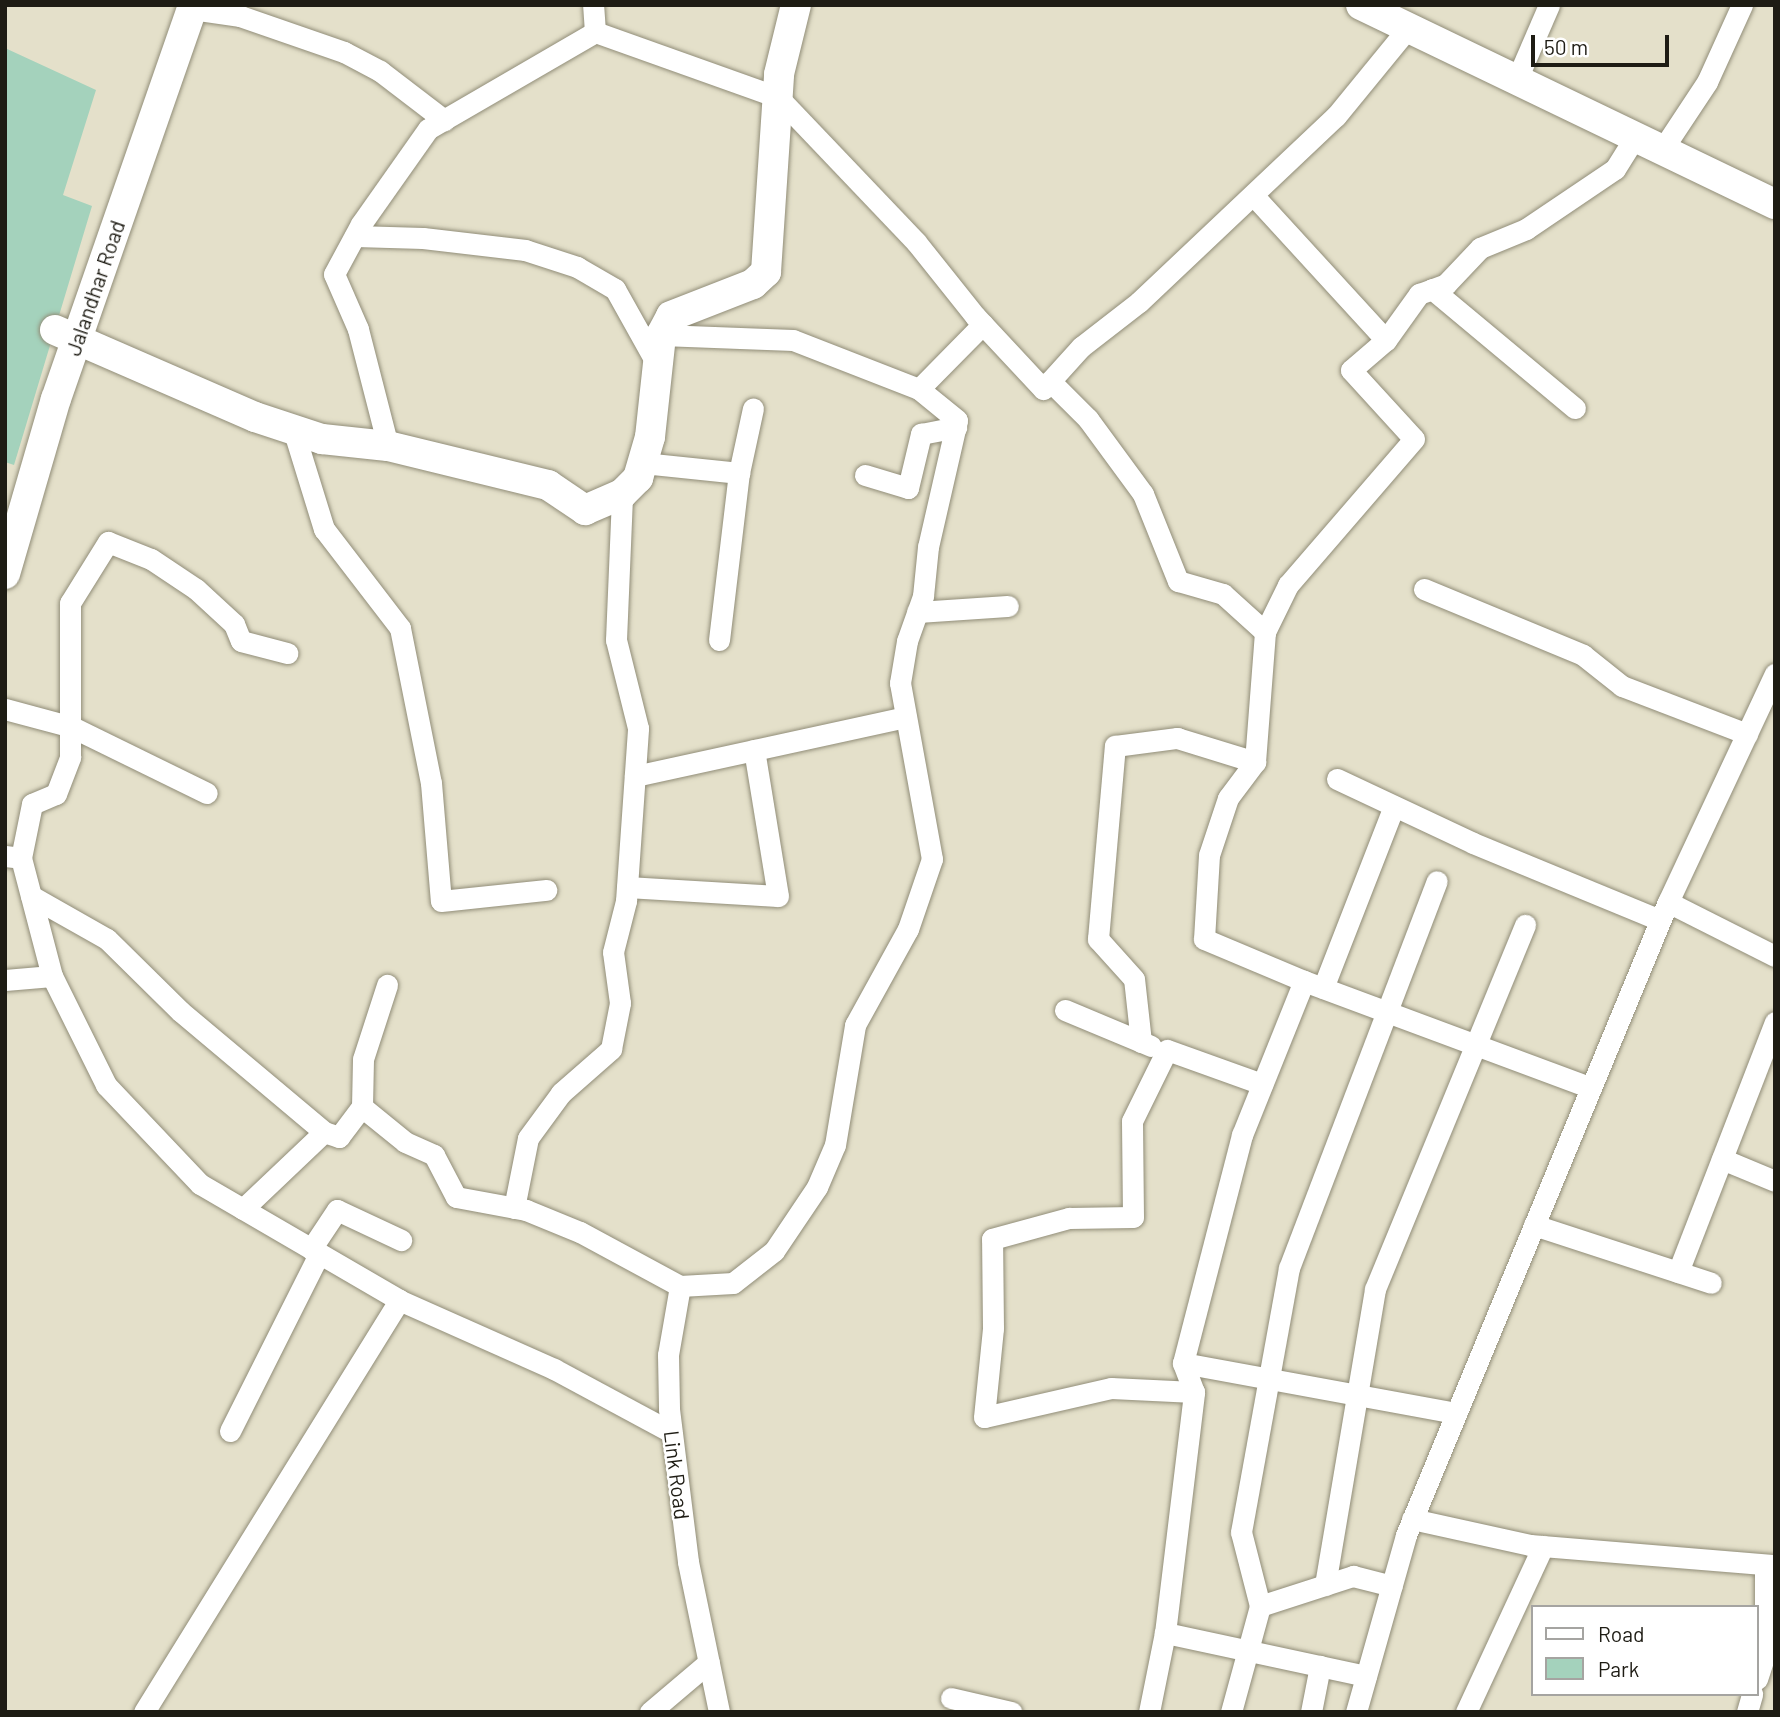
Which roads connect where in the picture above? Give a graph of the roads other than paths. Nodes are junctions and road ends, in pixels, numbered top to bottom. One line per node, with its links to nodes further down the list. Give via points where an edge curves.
1 (593, 5): 8 (street)
2 (796, 5): 10 (street)
3 (1549, 5): 9 (street)
4 (1742, 5): 13 (street, via 1707,82)
5 (193, 7): 11 (street, via 240,16 344,52 380,71); 19 (street, Jalandhar Road)
6 (1371, 7): 7 (street)
7 (1408, 28): 9 (street); 14 (street, via 1336,116)
8 (594, 32): 10 (street); 11 (street)
9 (1517, 79): 12 (street)
10 (778, 97): 18 (street, via 916,242); 20 (street, via 766,272 753,284 671,316)
11 (444, 120): 16 (street, via 428,129)
12 (1634, 137): 13 (street); 17 (street, via 1615,169 1526,229 1480,247 1446,284)
13 (1662, 150): 15 (street)
14 (1253, 195): 21 (street); 23 (street, via 1139,302 1081,347)
15 (1775, 204)
16 (355, 236): 22 (street, via 423,238 525,250 577,267 615,289); 29 (street, via 334,274 358,329)
17 (1432, 289): 21 (street, via 1419,294); 26 (street)
18 (983, 324): 23 (street, via 1043,389); 24 (street)
19 (66, 333): 28 (street); 34 (street, Jalandhar Road)
20 (661, 335): 22 (street); 24 (street, via 793,340)
21 (1386, 340): 38 (street, via 1350,370 1414,439 1288,585)
22 (658, 366): 30 (street)
23 (1050, 381): 38 (street, via 1088,419 1143,494 1178,581 1223,594)
24 (919, 389): 27 (street, via 957,420)
25 (754, 408): 31 (street)
26 (1575, 408)
27 (956, 427): 32 (street, via 920,434 908,488); 37 (street)
28 (293, 429): 29 (street, via 322,439); 55 (street, via 324,528 400,628 431,783 441,901)
29 (388, 446): 33 (street, via 548,485 585,510)
30 (643, 463): 31 (street); 33 (street, via 638,478)
31 (738, 473): 39 (street)
32 (865, 475)
33 (622, 494): 48 (street, via 616,640 638,728)
34 (5, 574)
35 (1424, 589): 45 (street, via 1583,654 1622,686)
36 (1008, 606): 37 (street)
37 (917, 612): 43 (street, via 900,683)
38 (1265, 632): 47 (street)
39 (719, 640)
40 (287, 653): 44 (street, via 241,641 234,624 197,589 151,559 108,542 71,603)
41 (1775, 674): 45 (street)
42 (5, 709): 44 (street)
43 (906, 717): 46 (street); 83 (street, via 932,859 908,929 855,1025 835,1145 817,1187 774,1251 733,1283)
44 (72, 727): 50 (street); 52 (street, via 70,757 56,794 32,804)
45 (1747, 734): 57 (street)
46 (754, 750): 48 (street); 54 (street, via 778,896)
47 (1255, 762): 62 (street, via 1228,798 1209,855 1204,939); 67 (street, via 1177,738 1115,746 1098,939 1134,979)
48 (635, 776): 54 (street)
49 (1337, 779): 51 (street)
50 (207, 793)
51 (1394, 806): 57 (street); 62 (street)
52 (13, 857): 56 (street)
53 (1437, 881): 65 (street)
54 (627, 887): 76 (street, via 613,952 620,1003 611,1049 561,1093 528,1138)
55 (546, 890)
56 (31, 896): 60 (street); 73 (street, via 107,939 180,1012)
57 (1664, 911): 59 (street); 71 (street)
58 (1525, 925): 68 (street)
59 (1775, 956)
60 (52, 976): 61 (street); 77 (street, via 106,1086 200,1184)
61 (5, 980)
62 (1314, 984): 65 (street); 70 (street)
63 (387, 985): 72 (street, via 363,1059)
64 (1065, 1010): 67 (street)
65 (1384, 1011): 68 (street); 86 (street, via 1289,1268)
66 (1775, 1022): 74 (street)
67 (1141, 1042): 69 (street)
68 (1476, 1045): 71 (street); 88 (street, via 1375,1289)
69 (1166, 1053): 70 (street); 87 (street, via 1132,1121 1133,1217 1069,1218 992,1239 993,1328 984,1417 1111,1388)
70 (1262, 1084): 85 (street, via 1242,1135)
71 (1591, 1088): 78 (street)
72 (362, 1107): 73 (street, via 339,1136); 76 (street, via 405,1142 434,1155 456,1197)
73 (324, 1132): 77 (street)
74 (1722, 1159): 75 (street); 81 (street)
75 (1775, 1181)
76 (514, 1208): 83 (street, via 580,1232)
77 (243, 1209): 80 (street)
78 (1534, 1225): 81 (street); 89 (street)
79 (401, 1240): 80 (street, via 337,1210)
80 (315, 1251): 84 (street); 90 (street)
81 (1678, 1272): 82 (street)
82 (1711, 1283)
83 (680, 1286): 91 (street, Link Road, via 668,1355)
84 (399, 1300): 91 (street, via 554,1369); 106 (street)
85 (1183, 1363): 86 (street); 87 (street)
86 (1272, 1379): 88 (street); 97 (street, via 1241,1532)
87 (1194, 1392): 98 (street)
88 (1358, 1395): 89 (street); 95 (street)
89 (1456, 1413): 92 (street)
90 (230, 1431)
91 (671, 1432): 101 (street, Link Road, via 688,1562)
92 (1412, 1519): 93 (street); 96 (street)
93 (1543, 1546): 94 (street); 114 (street)
94 (1770, 1566): 100 (street)
95 (1325, 1585): 96 (street, via 1353,1576); 97 (street)
96 (1392, 1586): 104 (street)
97 (1260, 1606): 99 (street)
98 (1165, 1633): 99 (street); 110 (street)
99 (1248, 1651): 102 (street); 111 (street)
100 (1770, 1655): 103 (street)
101 (709, 1662): 107 (street); 108 (street, Link Road)
102 (1320, 1666): 104 (street); 112 (street)
103 (1759, 1675)
104 (1366, 1676): 113 (street)
105 (951, 1698): 109 (street)
106 (144, 1712)
107 (650, 1712)
108 (719, 1712)
109 (1012, 1712)
110 (1149, 1712)
111 (1231, 1712)
112 (1311, 1712)
113 (1356, 1712)
114 (1466, 1712)

